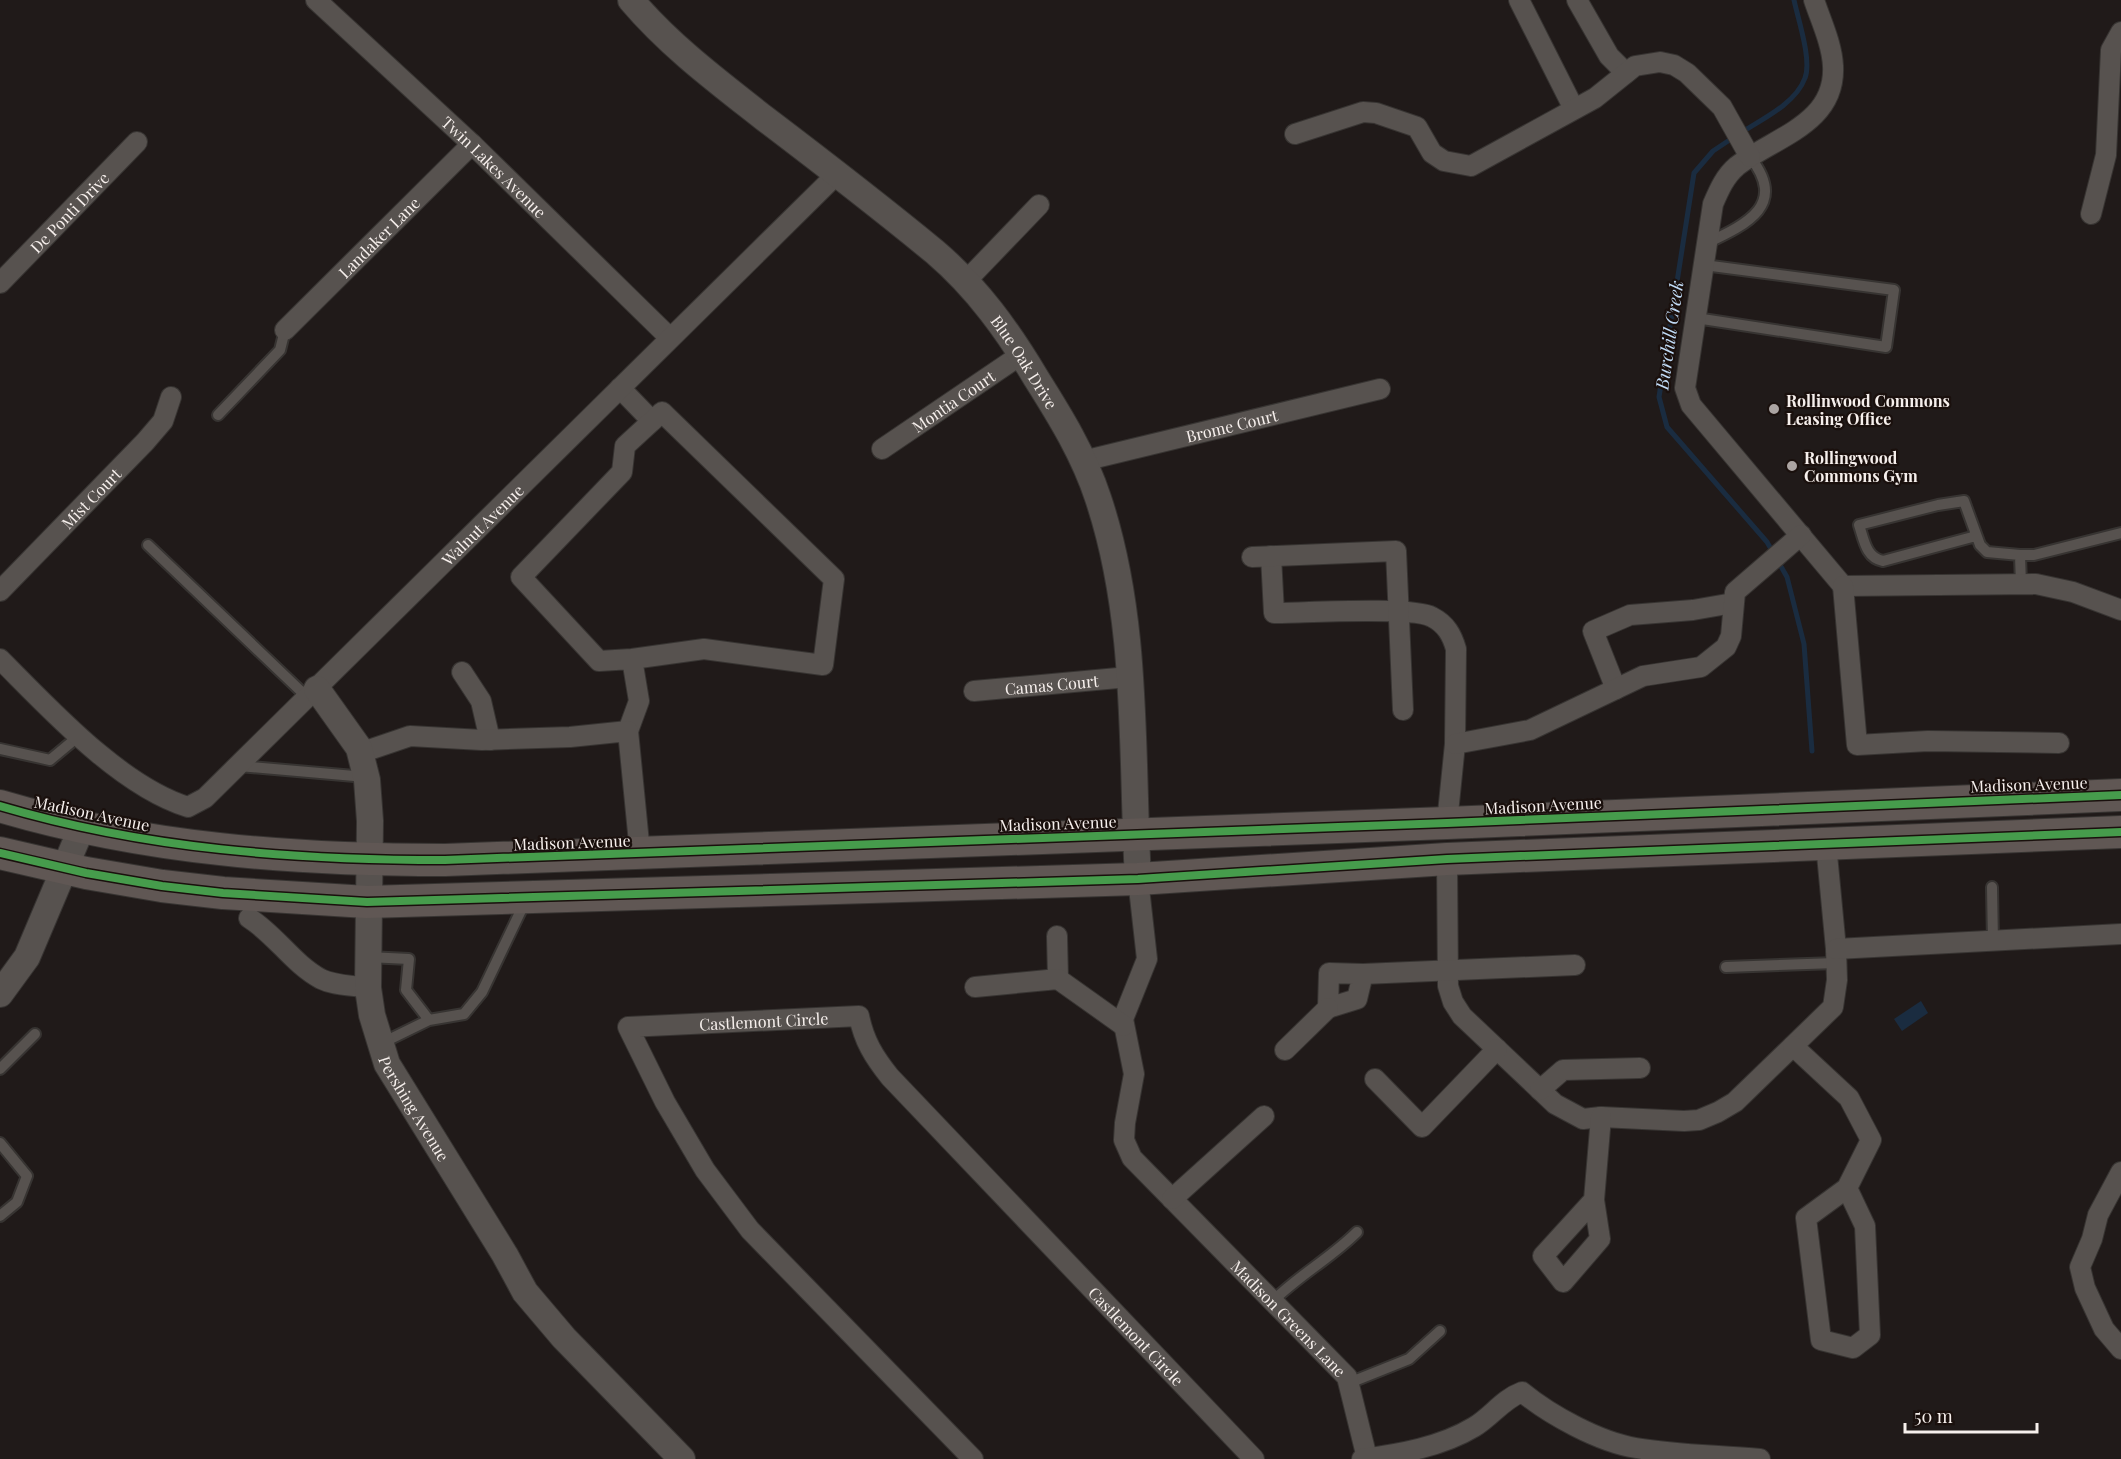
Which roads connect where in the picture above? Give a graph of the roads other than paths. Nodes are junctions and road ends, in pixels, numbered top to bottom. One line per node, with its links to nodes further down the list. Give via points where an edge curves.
1 (316, 0): 11 (street, Twin Lakes Avenue)
2 (631, 0): 13 (street, Blue Oak Drive, via 692,62)
3 (1519, 0): 8 (street)
4 (1577, 0): 7 (street, via 1609,56)
5 (1814, 0): 12 (street, via 1832,53 1831,87 1816,114 1802,127)
6 (2121, 32): 15 (street, via 2111,50 2106,155)
7 (1626, 73): 8 (street); 12 (street, via 1648,62 1674,65 1687,73 1722,107)
8 (1574, 110): 9 (street, via 1471,166 1444,161 1432,153 1417,127 1376,113 1363,112)
9 (1295, 134)
10 (137, 142): 19 (street, De Ponti Drive)
11 (472, 144): 21 (street, Landaker Lane); 22 (street, Twin Lakes Avenue)
12 (1747, 151): 16 (street, via 1720,186); 16 (lane, via 1761,171 1763,205 1739,228)
13 (837, 174): 18 (street, Blue Oak Drive); 22 (street, Walnut Avenue)
14 (1039, 205): 18 (street)
15 (2091, 214)
16 (1707, 243): 17 (street)
17 (1704, 265): 20 (street); 20 (lane, via 1894,290 1887,347)
18 (966, 281): 23 (street, Blue Oak Drive)
19 (0, 283)
20 (1696, 318): 33 (street, via 1685,388 1690,405)
21 (285, 330): 27 (lane, via 280,350)
22 (670, 338): 24 (street, Walnut Avenue)
23 (1022, 354): 29 (street, Montia Court); 30 (street, Blue Oak Drive)
24 (620, 388): 28 (street); 48 (street, Walnut Avenue)
25 (1380, 389): 30 (street, Brome Court)
26 (171, 397): 38 (street, Mist Court, via 163,421 145,442)
27 (218, 415)
28 (652, 421): 43 (street, via 625,446 622,472 521,577 598,661); 43 (street, via 662,412 834,579 823,664 704,649)
29 (882, 449)
30 (1083, 461): 45 (street, Blue Oak Drive, via 1098,496 1114,556 1127,633)
31 (2121, 533): 35 (lane)
32 (1976, 536): 32 (lane, via 1964,501 1859,525 1870,554 1883,561); 35 (lane, via 1987,552)
33 (1794, 541): 37 (street); 39 (street, via 1735,592)
34 (148, 545): 48 (lane)
35 (2020, 555): 36 (lane)
36 (2021, 585): 37 (street); 40 (street, via 2073,592)
37 (1843, 586): 53 (street, via 1857,745 1928,741)
38 (0, 591)
39 (1733, 603): 46 (street, via 1731,636 1718,656 1701,667 1643,676); 46 (street, via 1630,615 1593,631)
40 (2121, 610)
41 (1399, 612): 41 (street, via 1396,551 1262,556 1274,614); 49 (street); 54 (street, via 1433,617 1452,636 1456,649)
42 (0, 659): 51 (street)
43 (632, 659): 50 (street, via 639,701)
44 (462, 672): 52 (street, via 481,701)
45 (1129, 677): 47 (street, Camas Court); 63 (street, Blue Oak Drive)
46 (1616, 689): 54 (street, via 1530,730)
47 (974, 691)
48 (313, 694): 56 (street, Pershing Avenue); 57 (street, Walnut Avenue)
49 (1403, 710)
50 (628, 731): 52 (street); 66 (street)
51 (80, 735): 55 (lane, via 50,760); 57 (street, Walnut Avenue, via 109,762 158,796 188,807 205,798)
52 (490, 740): 56 (street, via 410,736)
53 (2059, 743)
54 (1455, 744): 60 (street)
55 (0, 749)
56 (363, 765): 57 (lane); 68 (street, Pershing Avenue, via 370,804)
57 (239, 766)
58 (2121, 795): 60 (main road, Madison Avenue)
59 (0, 806): 61 (main road, Madison Avenue)
60 (1447, 823): 63 (main road, Madison Avenue)
61 (82, 827): 68 (main road, Madison Avenue, via 216,849); 69 (street)
62 (2121, 832): 64 (main road)
63 (1136, 834): 66 (main road, Madison Avenue); 70 (street, Blue Oak Drive)
64 (1826, 844): 67 (main road); 78 (street)
65 (0, 853): 69 (main road)
66 (640, 853): 68 (main road, Madison Avenue)
67 (1447, 859): 70 (main road); 82 (street)
68 (369, 860): 73 (street, Pershing Avenue)
69 (65, 868): 73 (main road, via 223,893); 87 (street, via 27,957)
70 (1138, 879): 72 (main road); 90 (street, via 1147,959 1124,1012)
71 (1992, 887): 77 (lane)
72 (527, 898): 73 (main road); 89 (lane, via 482,992 465,1014)
73 (367, 902): 79 (street, Pershing Avenue)
74 (249, 918): 86 (street, via 320,978)
75 (2121, 934): 77 (street)
76 (1057, 936): 84 (street)
77 (1993, 943): 78 (street)
78 (1836, 956): 81 (lane); 93 (street, via 1833,1007)
79 (368, 957): 86 (street, Pershing Avenue); 89 (lane, via 409,959 406,990)
80 (1575, 965): 82 (street)
81 (1726, 967)
82 (1448, 969): 83 (street); 94 (street, via 1453,1002)
83 (1363, 974): 88 (street, via 1357,999); 88 (street, via 1329,973)
84 (1058, 978): 85 (street); 90 (street)
85 (975, 987)
86 (368, 988): 92 (street, Pershing Avenue)
87 (0, 994)
88 (1328, 1008): 95 (street)
89 (429, 1020): 92 (lane)
90 (1124, 1026): 105 (street, Madison Greens Lane, via 1134,1074 1125,1123 1126,1148)
91 (35, 1034): 97 (lane)
92 (380, 1044): 113 (street, Pershing Avenue, via 387,1064 525,1292 564,1338)
93 (1793, 1046): 101 (street, via 1735,1102 1698,1120); 104 (street, via 1849,1098 1871,1140)
94 (1497, 1049): 98 (street, via 1422,1127); 99 (street)
95 (1285, 1050)
96 (1640, 1068): 99 (street, via 1563,1070)
97 (0, 1069)
98 (1375, 1079)
99 (1540, 1090): 101 (street, via 1555,1104 1583,1119)
100 (1264, 1116): 105 (street)
101 (1601, 1117): 106 (street)
102 (0, 1143): 107 (lane, via 27,1176 16,1202)
103 (2121, 1172): 111 (street, via 2098,1215 2080,1267 2104,1329)
104 (1847, 1188): 104 (street, via 1806,1218 1821,1340 1853,1348 1870,1335 1865,1226)
105 (1172, 1199): 109 (street, Madison Greens Lane)
106 (1594, 1200)
107 (0, 1216)
108 (1357, 1232): 109 (lane, via 1335,1254 1316,1264)
109 (1273, 1301): 112 (street, Madison Greens Lane)
110 (1440, 1331): 112 (lane, via 1409,1359)
111 (2121, 1349)
112 (1349, 1383): 116 (street, Madison Greens Lane)
113 (682, 1459)
114 (973, 1459): 115 (street, Castlemont Circle, via 750,1230 705,1170 664,1102 628,1027 859,1016 872,1055 890,1077)
115 (1254, 1459)
116 (1365, 1459): 117 (street, via 1435,1444 1464,1433 1511,1396 1522,1392 1571,1425 1634,1448)
117 (1760, 1459)

